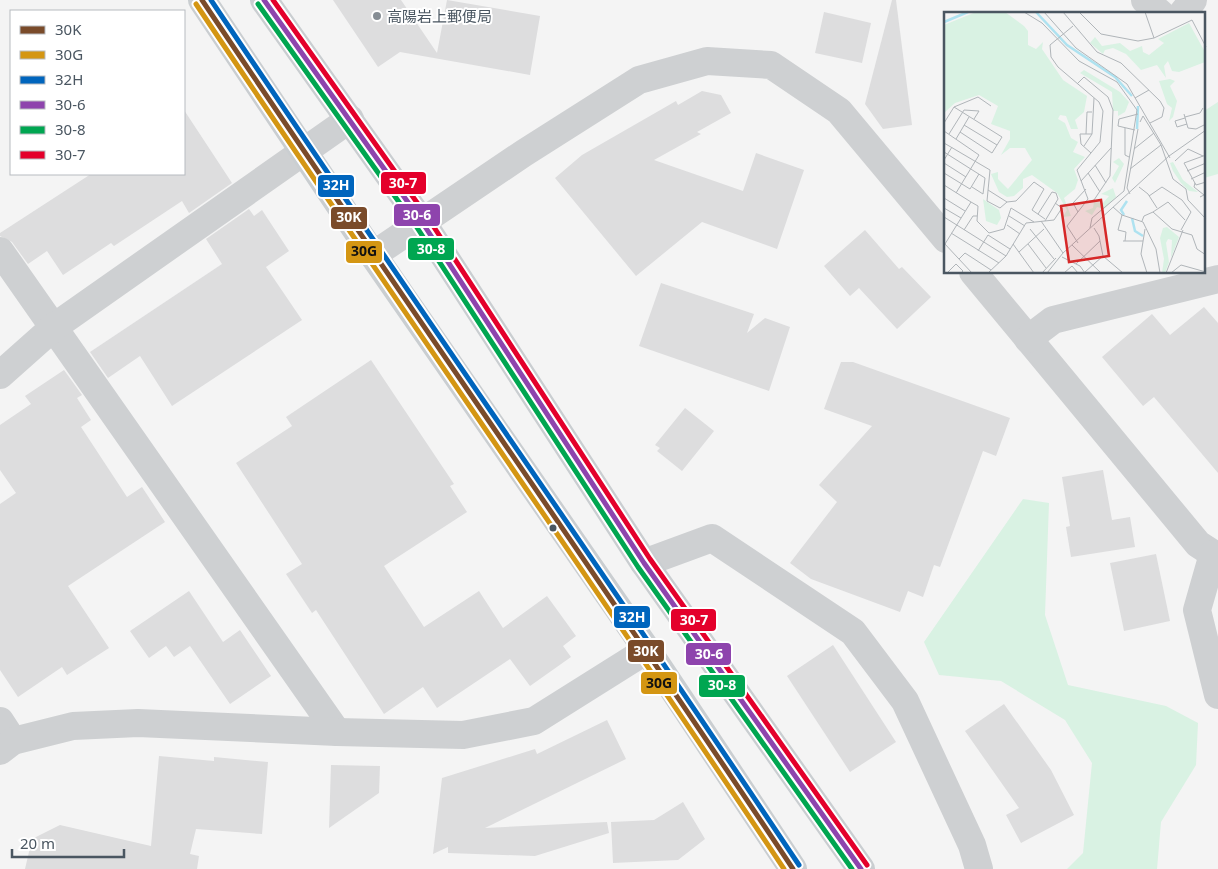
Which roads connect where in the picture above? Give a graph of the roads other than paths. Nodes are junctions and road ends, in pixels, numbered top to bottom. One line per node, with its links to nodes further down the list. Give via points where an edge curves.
1 (202, 0): 8 (main road)
2 (264, 0): 7 (main road)
3 (1145, 0): 5 (street)
4 (1194, 0): 6 (street)
5 (1159, 12)
6 (1184, 12)
7 (350, 120): 8 (street); 9 (main road)
8 (304, 152): 12 (main road); 15 (street)
9 (422, 222): 10 (street, via 640,80 706,61 771,65 839,111); 12 (street); 19 (main road)
10 (944, 237)
11 (0, 251): 15 (street)
12 (374, 255): 20 (main road)
13 (975, 274): 16 (street)
14 (1218, 279): 16 (street, via 1053,320)
15 (54, 328): 17 (street); 22 (street)
16 (1028, 339): 18 (street, via 1198,544)
17 (0, 375)
18 (1216, 556): 21 (street, via 1197,610)
19 (644, 563): 25 (main road); 26 (street, via 712,538 853,632 905,701 972,845)
20 (647, 650): 22 (street, via 534,721 463,735); 24 (main road)
21 (1218, 696)
22 (337, 732): 23 (street, via 138,724 73,726)
23 (4, 738)
24 (793, 869)
25 (861, 869)
26 (979, 869)

